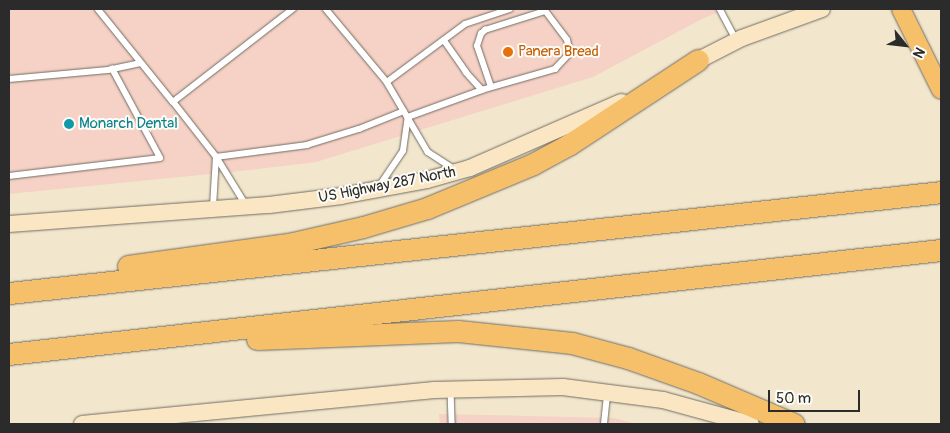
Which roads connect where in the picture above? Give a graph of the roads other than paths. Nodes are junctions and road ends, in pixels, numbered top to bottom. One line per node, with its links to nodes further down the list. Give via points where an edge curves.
1 (98, 9): 12 (lane)
2 (293, 9): 19 (lane)
3 (326, 9): 15 (lane)
4 (510, 9): 9 (lane, via 465,24)
5 (720, 9): 10 (lane)
6 (822, 9): 10 (main road, US Highway 287 North)
7 (901, 9): 18 (main road)
8 (545, 10): 16 (lane, via 485,30 477,39); 16 (lane, via 567,40 570,53 555,69)
9 (444, 40): 15 (lane); 17 (lane)
10 (737, 40): 11 (main road, US Highway 287 North)
11 (698, 60): 23 (main road, US Highway 287 North, via 614,105); 31 (highway, via 562,148 427,208 293,243 74,274)
12 (140, 63): 13 (lane); 19 (lane)
13 (112, 69): 14 (lane); 24 (lane, via 160,158)
14 (9, 78)
15 (388, 82): 20 (lane)
16 (491, 87): 17 (lane)
17 (482, 90): 21 (lane)
18 (941, 90)
19 (173, 102): 22 (lane)
20 (404, 111): 21 (lane); 22 (lane, via 307,145)
21 (408, 117): 23 (lane, via 428,152); 25 (lane, via 403,151)
22 (216, 157): 27 (lane); 28 (lane)
23 (458, 171): 25 (main road, US Highway 287 North)
24 (9, 176)
25 (378, 189): 27 (main road, US Highway 287 North)
26 (941, 192): 31 (highway)
27 (248, 207): 28 (main road, US Highway 287 North)
28 (213, 209): 29 (main road, US Highway 287 North)
29 (9, 224)
30 (941, 250): 33 (highway)
31 (36, 290): 32 (highway)
32 (9, 293)
33 (137, 340): 34 (highway); 42 (highway, via 199,342 458,331 572,343 628,358 698,383)
34 (9, 354)
35 (451, 389): 36 (main road, via 563,387); 37 (main road); 39 (lane)
36 (608, 393): 40 (lane); 41 (main road, via 663,400)
37 (114, 423): 38 (main road)
38 (82, 424)
39 (452, 424)
40 (604, 424)
41 (751, 424)
42 (794, 424)

